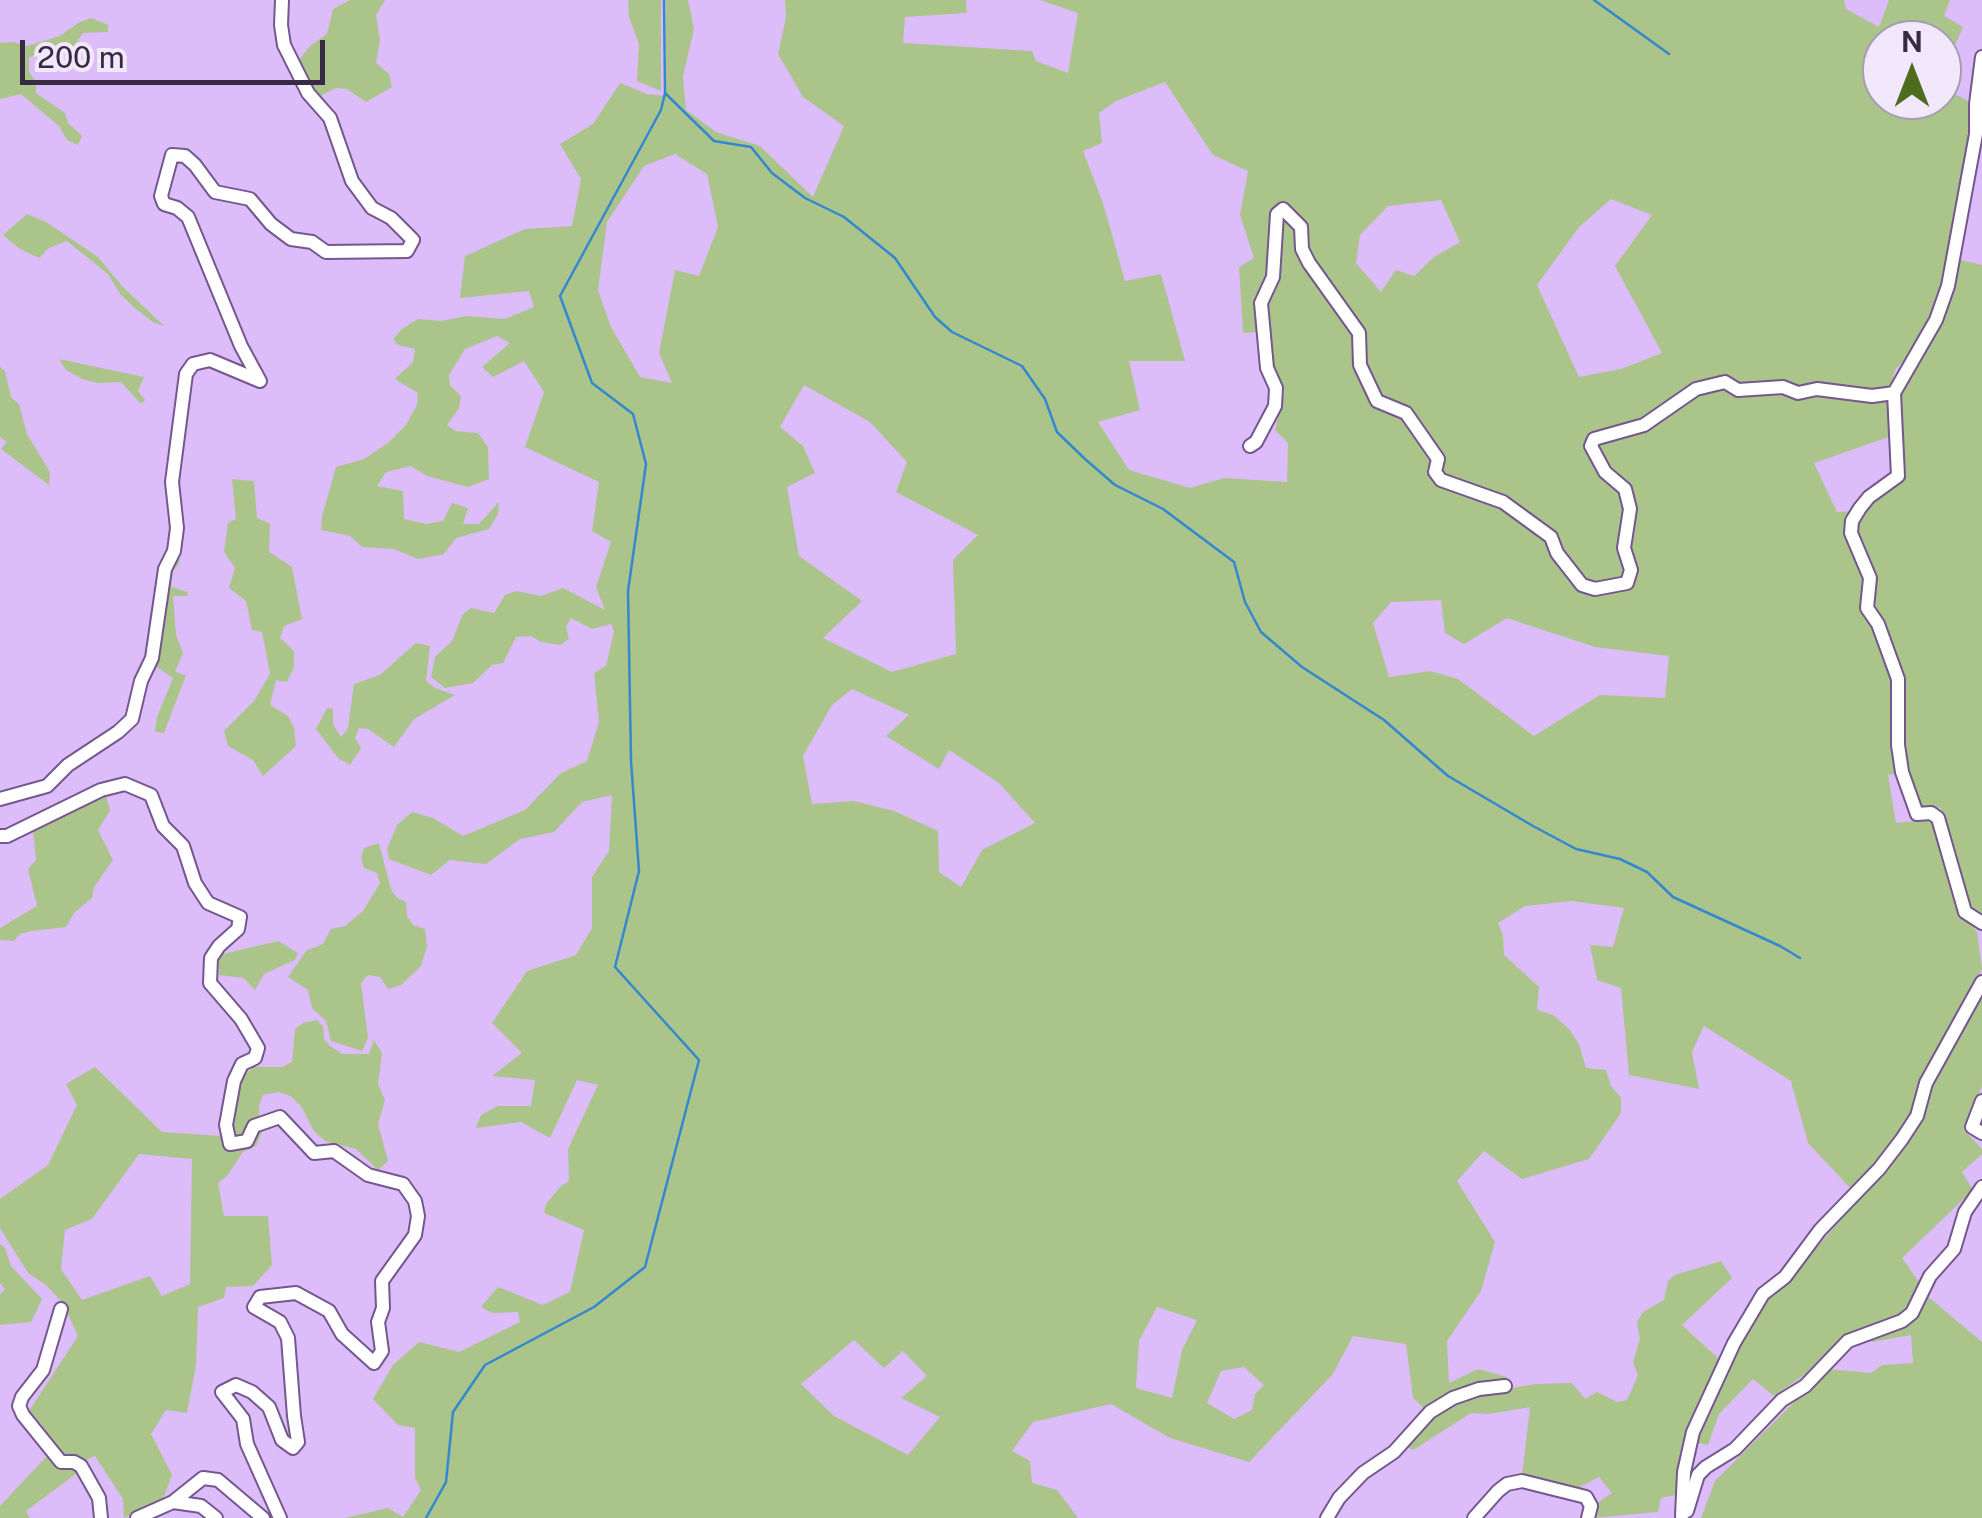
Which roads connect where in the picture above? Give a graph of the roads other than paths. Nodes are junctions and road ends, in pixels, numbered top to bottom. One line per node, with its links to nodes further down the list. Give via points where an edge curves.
1 (282, 0): 5 (street, via 284,45 330,118 352,181 372,208 412,240 407,251 326,252 291,240 250,199 215,192 185,156 172,155 164,204 188,217 260,381 210,360 193,364 186,374 172,482 174,552 132,719 47,786)
2 (1982, 57): 3 (street, via 1976,134 1948,286)
3 (1894, 394): 4 (street, via 1738,390 1724,382 1696,389 1644,425 1594,439 1591,446 1625,490 1630,509 1627,582 1594,589 1582,585 1551,537 1503,502 1440,480 1438,458 1406,413 1377,401 1360,365 1359,333 1302,249 1301,227 1283,209 1277,214 1273,277 1260,303 1275,406); 7 (street, via 1898,476 1860,508 1851,534 1870,578 1866,608 1898,678 1902,772 1918,814 1938,818 1965,912)
4 (1250, 446)
5 (0, 799)
6 (0, 836): 20 (street, via 100,790 125,784 152,795 208,903 240,917 238,929 211,958 210,983 258,1048 234,1080 226,1125 230,1144 247,1141 254,1126 280,1118 314,1152 334,1151 368,1174 403,1184 415,1200 415,1234 382,1281 382,1350 374,1363 342,1334 329,1311 296,1294 260,1297 254,1306 280,1322 288,1338 298,1442 293,1448 282,1440 269,1408 252,1392 236,1386 222,1392 243,1419 247,1444)
7 (1982, 923)
8 (1982, 982): 15 (street, via 1902,1139 1785,1277 1763,1294 1734,1343 1693,1432)
9 (1982, 1101): 10 (street, via 1972,1127)
10 (1982, 1134)
11 (1982, 1188): 15 (street, via 1912,1313 1848,1342 1735,1449 1706,1467)
12 (61, 1309): 16 (street, via 44,1370 20,1406 61,1462 80,1466 99,1498)
13 (1506, 1386): 21 (street, via 1479,1389 1430,1412 1394,1452 1363,1473)
14 (172, 1502): 17 (street); 18 (street, via 201,1506); 19 (street, via 204,1478 218,1480)
15 (1681, 1517)
16 (100, 1518)
17 (137, 1518)
18 (216, 1518)
19 (263, 1518)
20 (280, 1518)
21 (1327, 1518)
22 (1474, 1518): 23 (street, via 1507,1484 1522,1481 1586,1497 1592,1506)
23 (1588, 1518)

